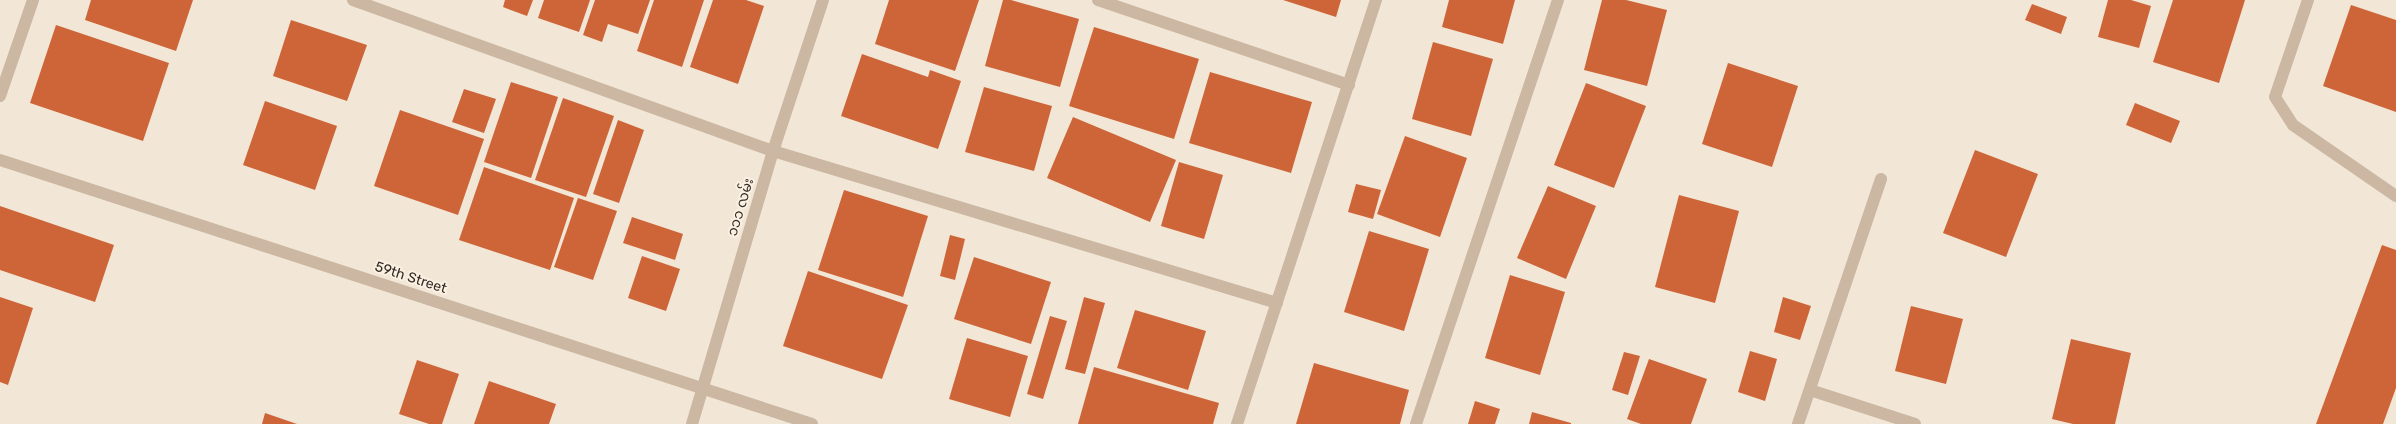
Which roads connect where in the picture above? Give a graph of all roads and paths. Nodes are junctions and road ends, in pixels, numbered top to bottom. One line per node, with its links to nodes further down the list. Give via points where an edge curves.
1 (33, 0): 9 (street)
2 (353, 0): 10 (street)
3 (823, 0): 10 (street, ၁၁၁ လမ်း)
4 (1098, 0): 8 (street)
5 (1376, 0): 8 (street)
6 (1558, 0): 20 (street)
7 (2308, 0): 13 (street, via 2275,96 2293,125)
8 (1349, 84): 14 (street)
9 (0, 96)
10 (773, 151): 14 (street); 15 (street, ၁၁၁ လမ်း)
11 (0, 160): 15 (street, 59th Street)
12 (1881, 179): 16 (street)
13 (2396, 196)
14 (1278, 303): 19 (street)
15 (702, 387): 17 (street, ၁၁၁ လမ်း); 18 (street, 59th Street)
16 (1810, 390): 21 (street); 22 (street)
17 (692, 424)
18 (812, 424)
19 (1238, 424)
20 (1416, 424)
21 (1798, 424)
22 (1915, 424)

